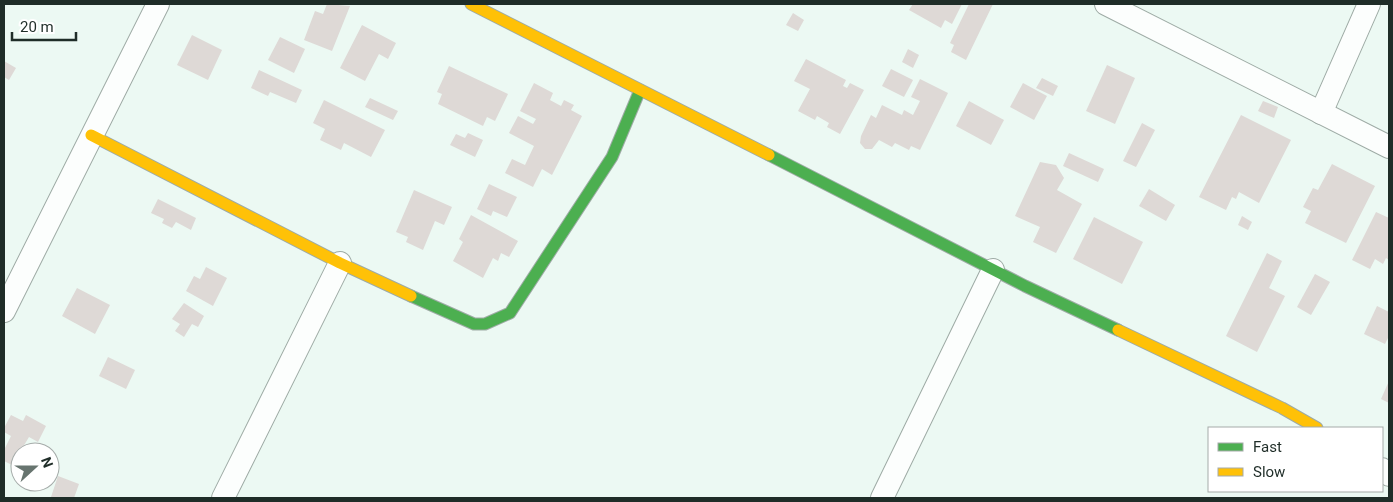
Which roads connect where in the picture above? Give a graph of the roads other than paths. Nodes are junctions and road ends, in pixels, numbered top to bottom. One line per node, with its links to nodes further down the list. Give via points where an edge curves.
1 (158, 4): 7 (street)
2 (471, 4): 5 (street)
3 (1106, 4): 6 (street)
4 (1369, 4): 6 (street)
5 (640, 90): 9 (street, via 615,149 594,187 510,313 498,320 474,324 461,320); 10 (street)
6 (1321, 113): 8 (street)
7 (91, 135): 9 (street); 11 (street)
8 (1389, 147)
9 (340, 263): 13 (street)
10 (993, 270): 12 (street, via 1282,408); 14 (street)
11 (4, 311)
12 (1314, 427)
13 (223, 498)
14 (882, 498)

